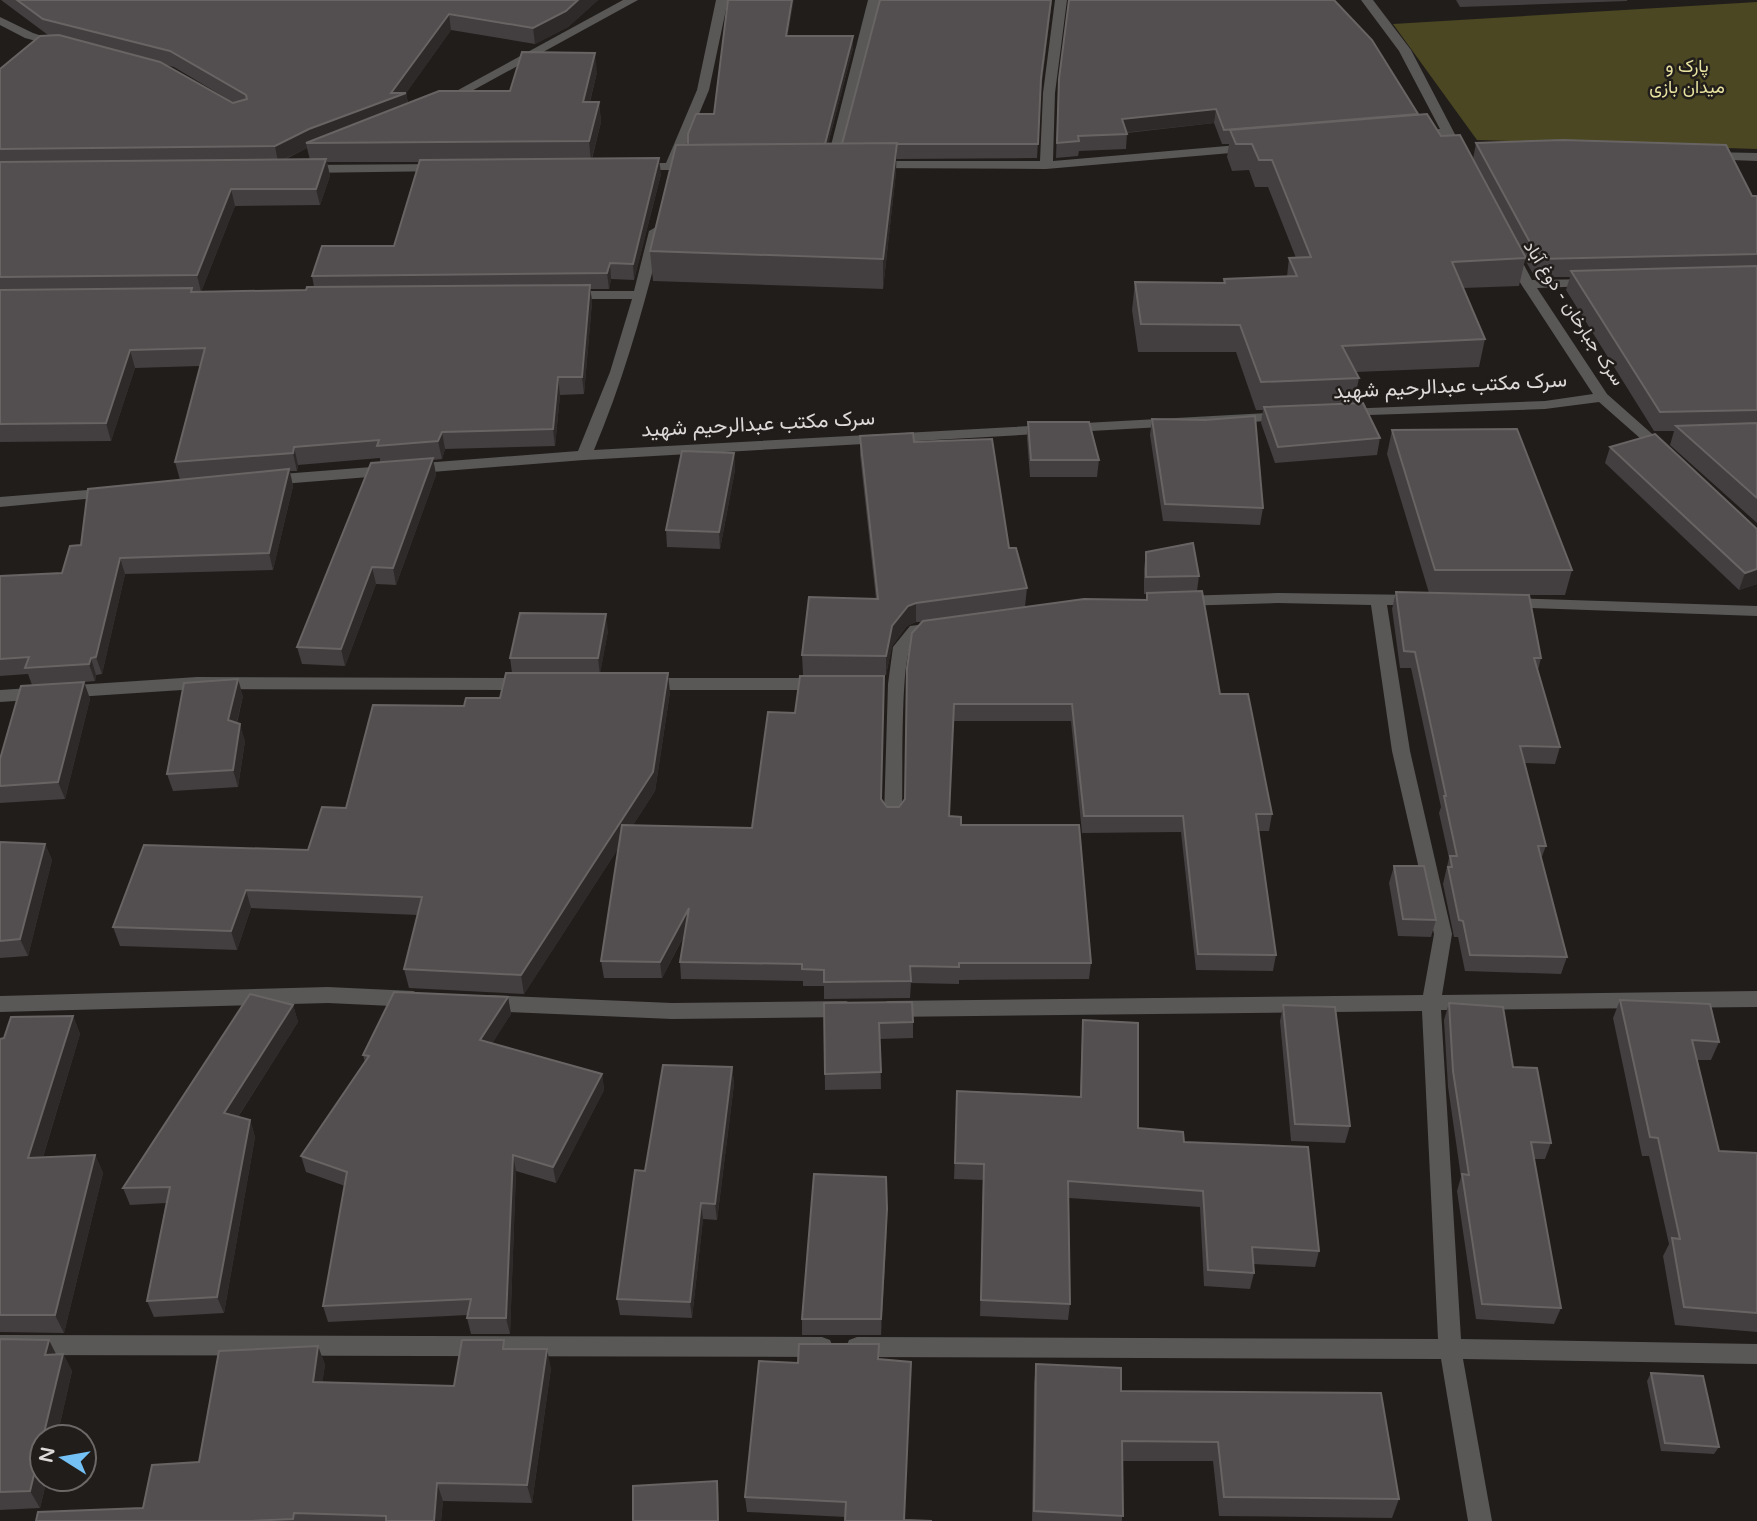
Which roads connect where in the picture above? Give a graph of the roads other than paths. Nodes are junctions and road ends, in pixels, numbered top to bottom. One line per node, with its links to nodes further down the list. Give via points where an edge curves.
1 (632, 0): 10 (street)
2 (722, 0): 22 (street, via 703,90)
3 (874, 0): 18 (street, via 838,165)
4 (1061, 0): 18 (street, via 1049,93)
5 (1367, 0): 11 (street, via 1405,50)
6 (0, 20): 7 (street)
7 (29, 36): 8 (street); 9 (street)
8 (0, 37)
9 (76, 47)
10 (438, 104)
11 (1448, 132): 12 (street); 14 (street)
12 (1406, 135)
13 (1268, 147): 18 (street)
14 (1464, 149)
15 (1689, 155): 16 (street)
16 (1757, 157)
17 (298, 163): 21 (street)
18 (1046, 165)
19 (711, 166): 22 (street)
20 (629, 167): 22 (street)
21 (462, 168)
22 (669, 173)
23 (659, 218): 28 (street)
24 (1502, 235): 26 (street, سرک جبارخان - دوغ آباد)
25 (1609, 282): 26 (street)
26 (1528, 284): 29 (street, سرک جبارخان - دوغ آباد)
27 (557, 295): 28 (street)
28 (640, 295): 34 (street, via 609,401)
29 (1602, 397): 30 (street, سرک مکتب عبدالرحیم شهید, via 1545,405); 33 (street, سرک جبارخان - دوغ آباد)
30 (1327, 414)
31 (1300, 415): 34 (street, سرک مکتب عبدالرحیم شهید)
32 (1676, 438): 33 (street)
33 (1651, 439): 35 (street, سرک جبارخان - دوغ آباد)
34 (584, 455): 36 (street, سرک مکتب عبدالرحیم شهید)
35 (1670, 457)
36 (250, 482)
37 (125, 492): 38 (street)
38 (0, 502)
39 (1378, 599): 40 (street); 41 (street); 53 (street, via 1401,751 1443,934)
40 (1158, 601)
41 (1432, 601)
42 (1486, 602): 43 (street)
43 (1757, 611)
44 (944, 626): 49 (street, via 916,630 901,647 889,684)
45 (537, 684): 48 (street, via 197,683)
46 (632, 684): 47 (street)
47 (841, 684)
48 (0, 696)
49 (893, 816)
50 (1757, 999): 53 (street)
51 (438, 1000): 54 (street, via 328,995)
52 (466, 1002): 53 (street, via 672,1011)
53 (1431, 1002): 56 (street)
54 (0, 1004)
55 (0, 1345): 56 (street)
56 (1450, 1349): 57 (street); 58 (street)
57 (1757, 1354)
58 (1480, 1521)

